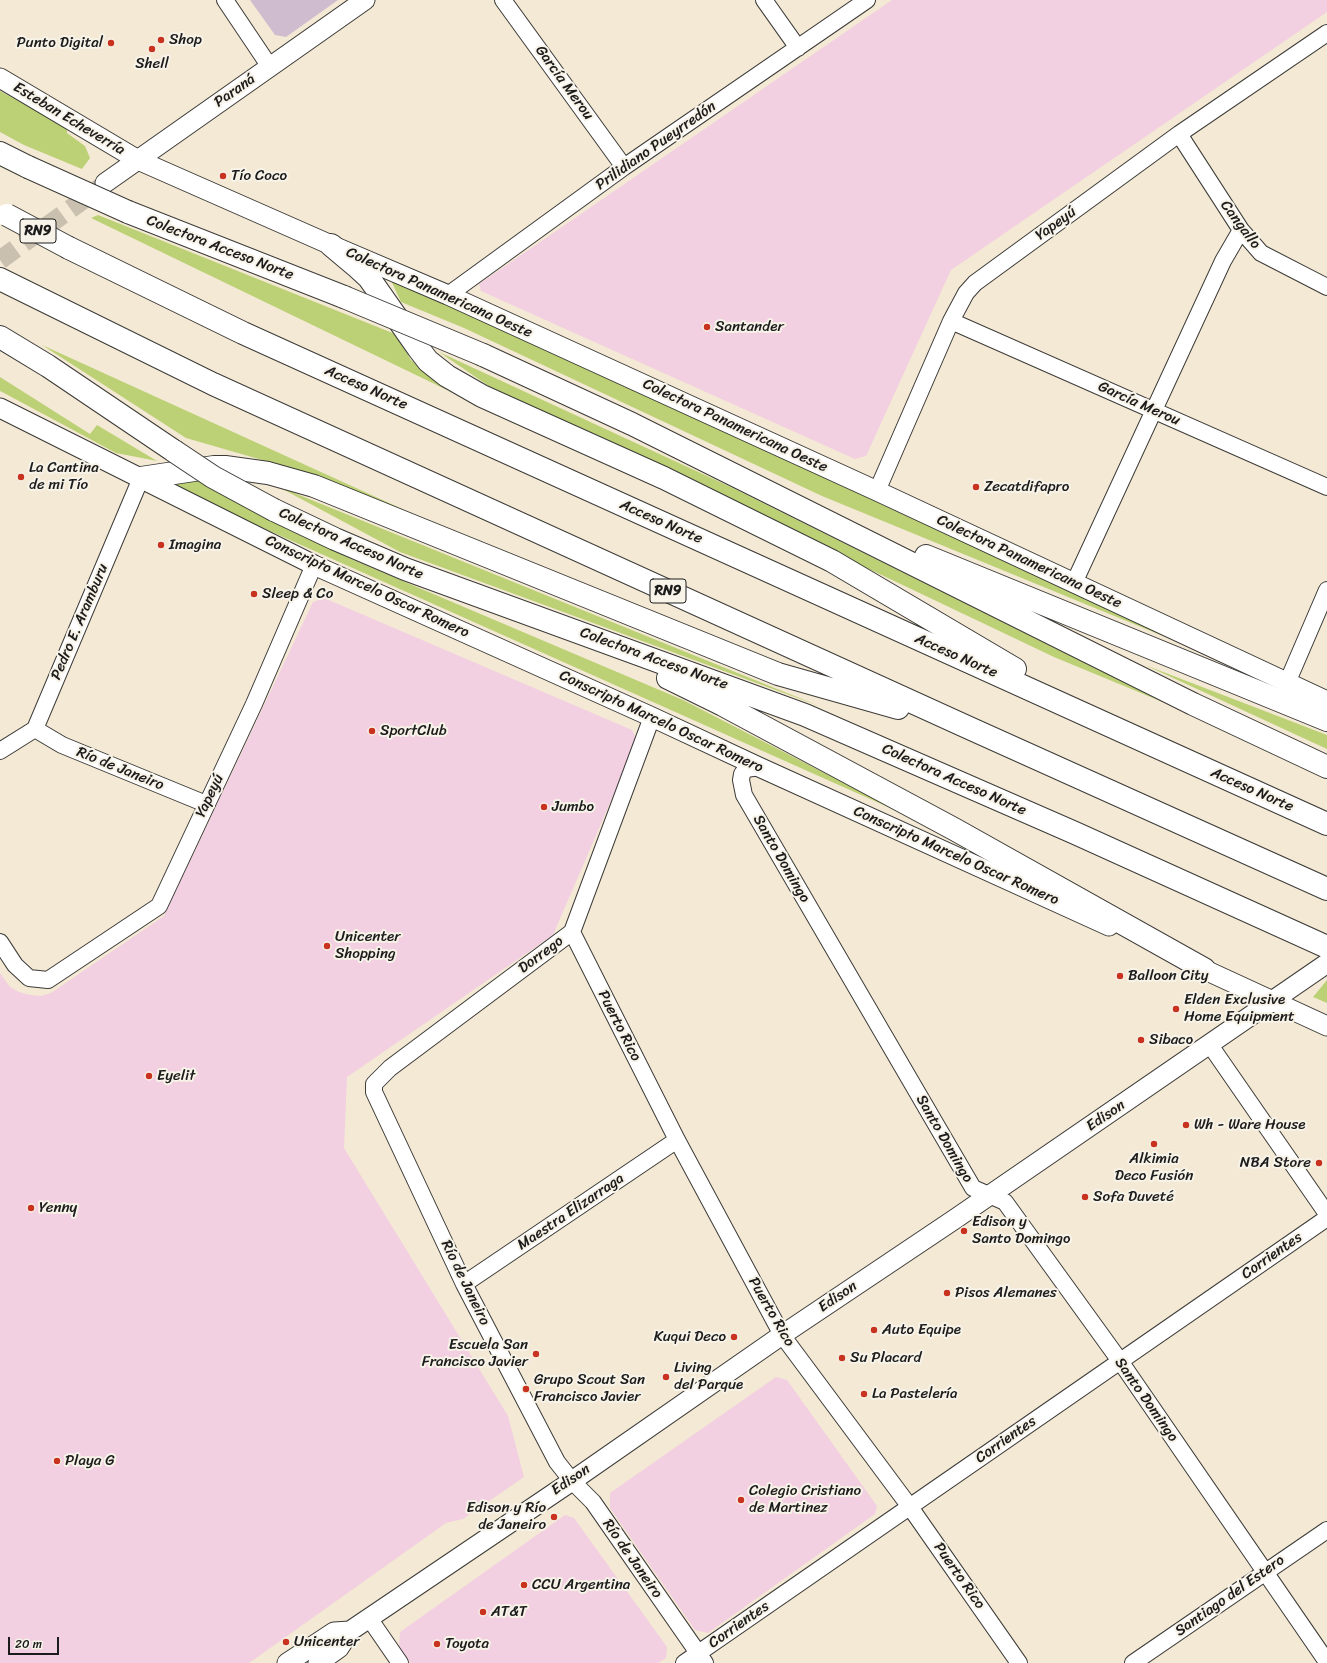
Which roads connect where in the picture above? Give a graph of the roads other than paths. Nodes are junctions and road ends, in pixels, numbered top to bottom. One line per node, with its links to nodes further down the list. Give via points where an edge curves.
1 (225, 0): 8 (street)
2 (365, 0): 8 (street, Paraná)
3 (503, 0): 15 (street, García Merou)
4 (764, 0): 7 (street)
5 (867, 0): 7 (street, Prilidiano Pueyrredón)
6 (1327, 33): 10 (street, Yapeyú)
7 (798, 48): 15 (street, Prilidiano Pueyrredón)
8 (270, 67): 13 (street, Paraná)
9 (0, 78): 13 (street, Esteban Echeverría)
10 (1179, 134): 18 (street, Cangallo); 23 (street, Yapeyú, via 975,283 966,293)
11 (0, 150): 14 (highway)
12 (0, 153): 14 (highway, Colectora Acceso Norte)
13 (138, 160): 16 (street, Paraná); 19 (street, Colectora Panamericana Oeste)
14 (26, 166): 28 (highway, Colectora Acceso Norte, bridge, via 128,212 483,355 632,424)
15 (624, 167): 22 (street, Prilidiano Pueyrredón)
16 (105, 184)
17 (4, 213): 40 (highway, Acceso Norte / RN9, bridge, via 69,248 243,333)
18 (1241, 230): 21 (street, Cangallo, via 1261,253); 26 (street, via 1223,261)
19 (331, 245): 22 (street, Colectora Panamericana Oeste); 40 (highway, via 369,278 428,361 447,376 482,396 664,478 832,561)
20 (6, 282): 39 (highway, RN9, via 213,384)
21 (1327, 287)
22 (448, 295): 30 (street, Colectora Panamericana Oeste)
23 (951, 321): 26 (street, García Merou); 30 (street, Yapeyú)
24 (0, 337): 34 (highway, Colectora Acceso Norte, bridge, via 48,366 213,477 274,510 405,569)
25 (0, 408): 27 (street, Conscripto Marcelo Oscar Romero)
26 (1154, 411): 29 (street, García Merou); 32 (street)
27 (142, 478): 31 (street, Conscripto Marcelo Oscar Romero); 39 (highway, via 225,467 268,473 314,486 778,674); 41 (street, Pedro E. Aramburu)
28 (756, 486): 38 (highway); 44 (highway, Colectora Acceso Norte)
29 (1327, 487)
30 (876, 491): 32 (street, Colectora Panamericana Oeste)
31 (314, 565): 37 (street, Conscripto Marcelo Oscar Romero); 45 (street, Yapeyú, via 254,704)
32 (1074, 583): 35 (street, Colectora Panamericana Oeste)
33 (1327, 590): 35 (street)
34 (568, 628): 50 (highway, Colectora Acceso Norte, via 806,715 1075,833); 51 (highway, via 723,705 954,829)
35 (1288, 683): 36 (street, Colectora Panamericana Oeste)
36 (1327, 701)
37 (652, 717): 43 (street, Conscripto Marcelo Oscar Romero); 48 (street, Dorrego)
38 (1327, 720)
39 (967, 727): 47 (highway, RN9)
40 (1114, 727): 46 (highway, Acceso Norte / RN9)
41 (35, 729): 42 (street); 45 (street, Río de Janeiro, via 62,745)
42 (0, 751)
43 (759, 767): 51 (street, Conscripto Marcelo Oscar Romero); 57 (street, Santo Domingo, via 746,769 742,774 744,795 973,1188)
44 (1327, 768)
45 (206, 804): 49 (street, Yapeyú, via 159,906 48,980 29,978 15,965)
46 (1327, 824)
47 (1327, 889)
48 (572, 932): 55 (street, Dorrego, via 390,1068 374,1084); 56 (street, Puerto Rico)
49 (0, 942)
50 (1323, 951): 52 (street, Edison)
51 (1204, 969): 52 (street, Conscripto Marcelo Oscar Romero)
52 (1272, 1002): 53 (street, Conscripto Marcelo Oscar Romero); 54 (street, Edison)
53 (1327, 1026)
54 (1210, 1045): 57 (street, Edison); 58 (street)
55 (374, 1092): 60 (street, Río de Janeiro)
56 (677, 1140): 60 (street, Maestra Elizarraga); 61 (street, Puerto Rico)
57 (990, 1195): 61 (street, Edison); 62 (street, Santo Domingo, via 1006,1202)
58 (1327, 1214)
59 (1327, 1218): 62 (street, Corrientes)
60 (464, 1284): 63 (street, Río de Janeiro, via 557,1462)
61 (782, 1335): 63 (street, Edison); 64 (street, Puerto Rico)
62 (1120, 1362): 64 (street, Corrientes); 66 (street, Santo Domingo)
63 (572, 1481): 67 (street, Edison); 69 (street, Río de Janeiro, via 593,1502)
64 (910, 1506): 69 (street, Corrientes); 75 (street, Puerto Rico)
65 (1327, 1530): 66 (street, Santiago del Estero)
66 (1265, 1572): 70 (street, Santo Domingo); 76 (street, Santiago del Estero)
67 (369, 1618): 68 (street, Edison); 73 (street)
68 (350, 1631): 71 (street, Edison, via 334,1632); 72 (street, Edison, via 339,1648)
69 (702, 1658): 74 (street, Corrientes)
70 (1327, 1662)
71 (287, 1663)
72 (318, 1663)
73 (400, 1663)
74 (684, 1663)
75 (1019, 1663)
76 (1134, 1663)

